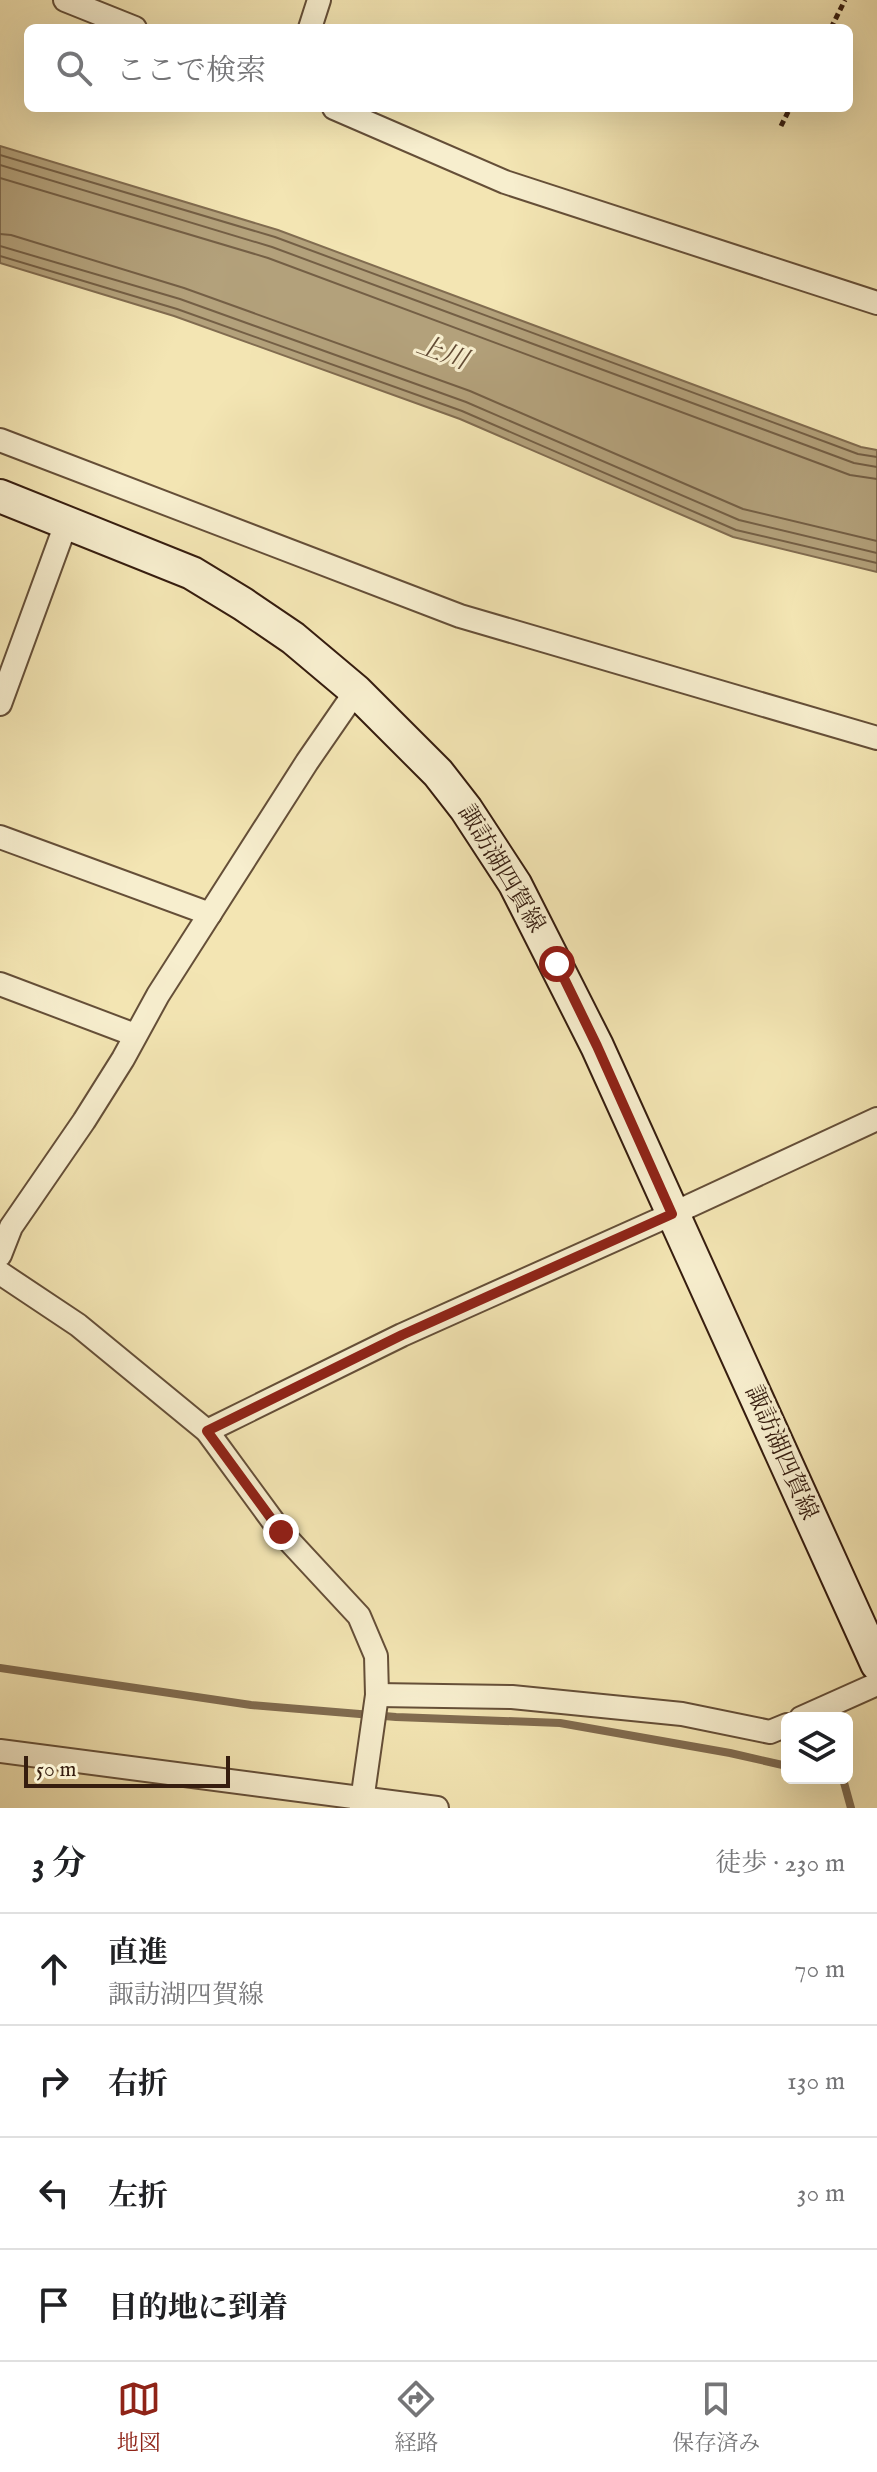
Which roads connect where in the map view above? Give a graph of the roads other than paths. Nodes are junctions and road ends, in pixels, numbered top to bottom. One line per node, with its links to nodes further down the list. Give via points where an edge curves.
1 (65, 0): 3 (street)
2 (319, 0): 4 (street)
3 (125, 24)
4 (311, 24)
5 (343, 112): 6 (street, via 505,182)
6 (877, 303)
7 (0, 440): 12 (street, via 460,616)
8 (0, 496): 9 (main road, 諏訪湖四賀線)
9 (67, 521): 10 (main road, 諏訪湖四賀線, via 192,573 293,638); 11 (street)
10 (356, 691): 14 (street); 18 (main road, 諏訪湖四賀線, via 438,773 515,884 597,1046)
11 (0, 704)
12 (877, 738)
13 (0, 837): 14 (street)
14 (210, 914): 16 (street)
15 (0, 984): 16 (street)
16 (135, 1035): 19 (street, via 11,1227)
17 (877, 1119): 18 (street)
18 (672, 1214): 21 (street, via 402,1335); 22 (main road, 諏訪湖四賀線)
19 (0, 1255)
20 (0, 1273): 21 (street, via 78,1325)
21 (207, 1431): 24 (street, via 281,1532 359,1616 376,1656)
22 (877, 1664)
23 (877, 1684): 25 (street)
24 (377, 1696): 26 (street, via 512,1697 682,1714 770,1732); 28 (street)
25 (814, 1712)
26 (781, 1727)
27 (0, 1751): 28 (street)
28 (362, 1804): 29 (street)
29 (437, 1808)

